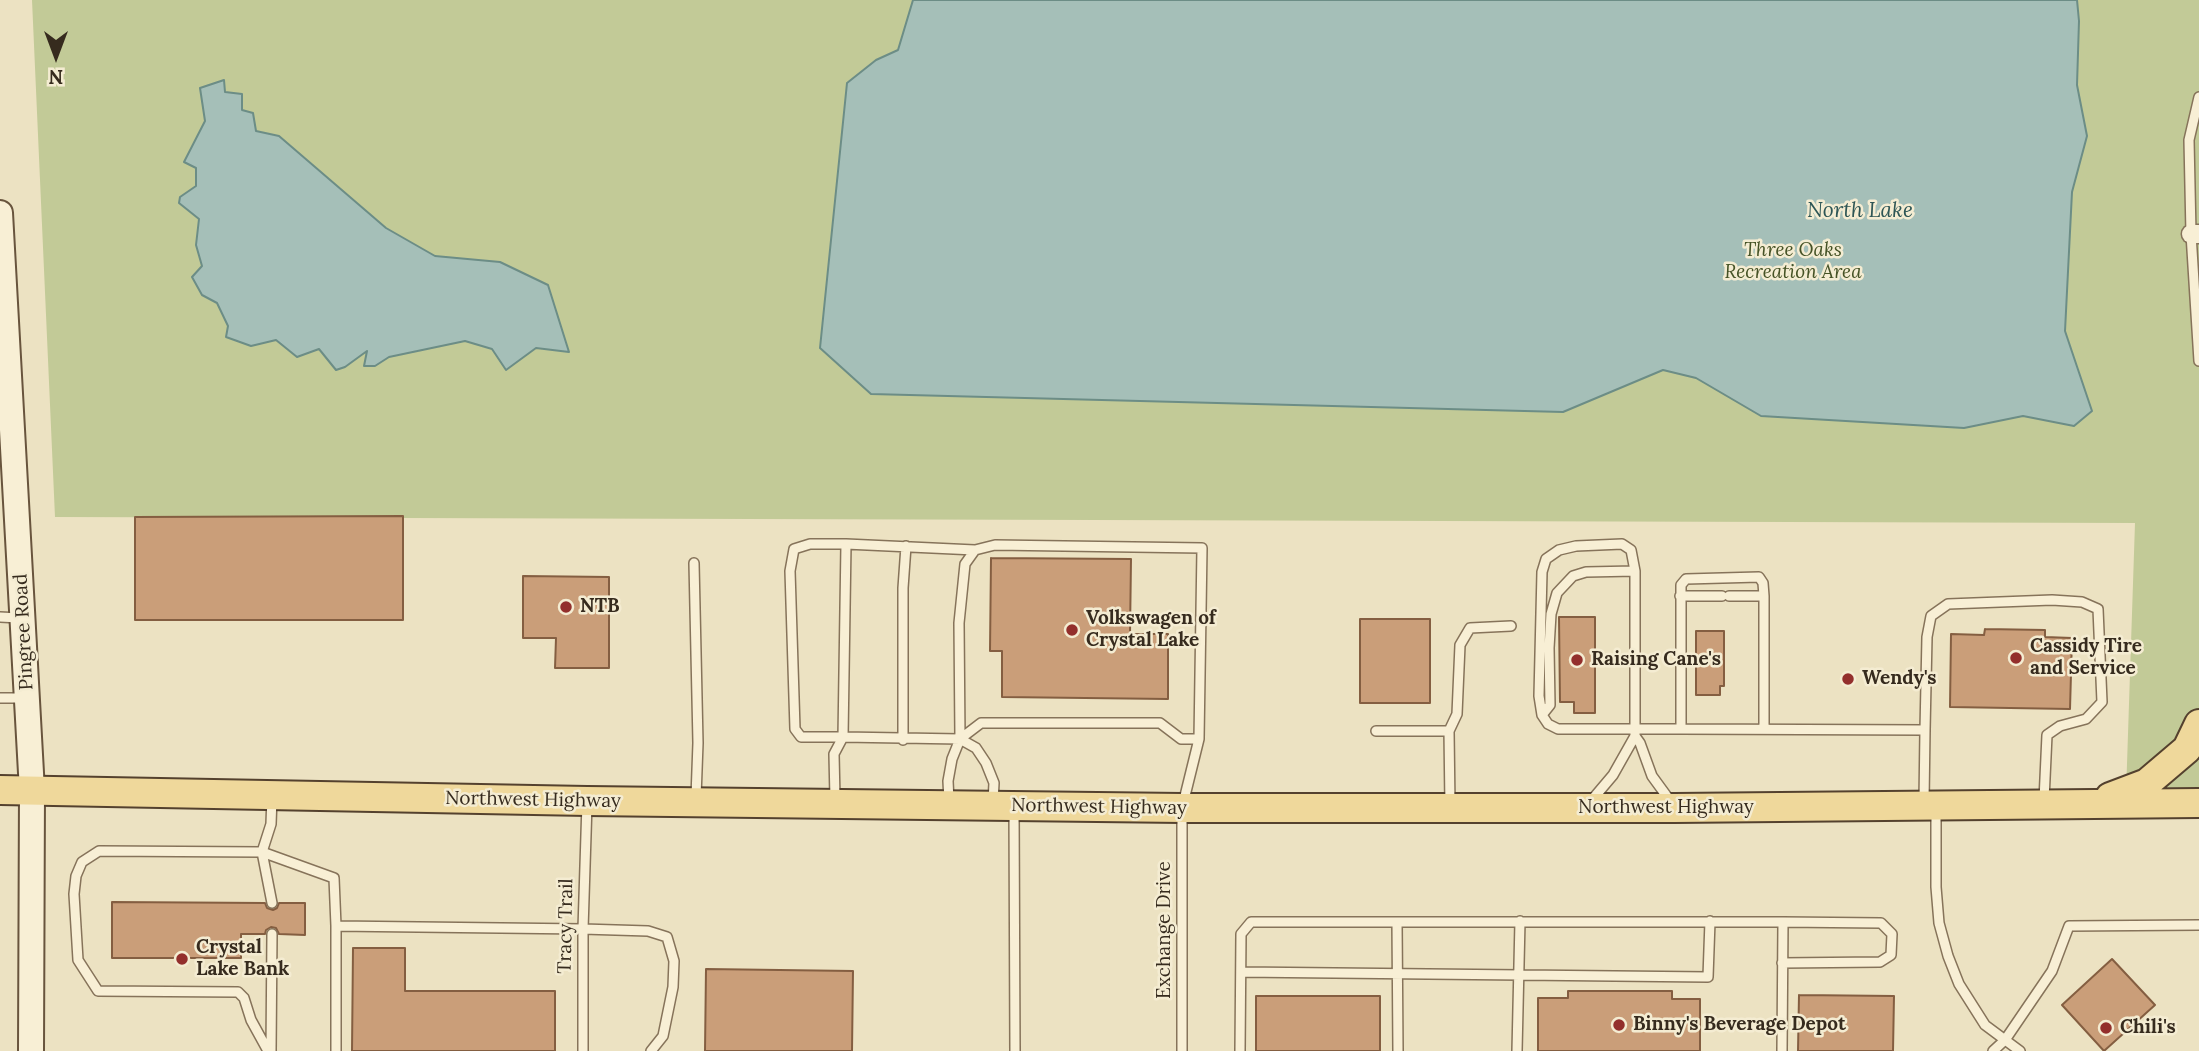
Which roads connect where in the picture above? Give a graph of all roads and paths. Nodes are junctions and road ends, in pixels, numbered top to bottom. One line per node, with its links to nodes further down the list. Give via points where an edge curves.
1 (2199, 97): 3 (lane, via 2189,140)
2 (0, 213): 5 (street, Pingree Road)
3 (2195, 234): 4 (lane)
4 (2199, 361)
5 (8, 461): 13 (street, Pingree Road)
6 (846, 544): 7 (lane); 25 (lane); 25 (lane, via 794,549 790,571 795,729 801,737)
7 (906, 546): 8 (lane); 28 (lane)
8 (975, 550): 26 (lane, via 965,564 959,623); 27 (lane, Exchange Drive, via 995,545 1202,548)
9 (694, 563): 33 (lane)
10 (1635, 571): 17 (lane, via 1586,572 1573,576 1557,593 1551,614 1550,705); 17 (lane, via 1630,550 1622,544 1576,546 1546,559 1540,604); 24 (lane)
11 (1680, 596): 12 (lane); 12 (lane, via 1686,579 1759,577); 19 (lane)
12 (1764, 596): 20 (lane)
13 (12, 618): 16 (street, Pingree Road)
14 (1511, 626): 23 (lane, via 1470,628 1464,635 1457,714)
15 (0, 698): 16 (lane)
16 (28, 698): 30 (street, Pingree Road)
17 (1542, 715): 24 (lane, via 1559,729)
18 (2199, 724): 36 (main road, via 2187,749 2147,783)
19 (1681, 729): 20 (lane); 24 (lane)
20 (1764, 729): 21 (lane)
21 (1925, 730): 37 (lane, via 1927,637 1931,616 1948,604 2052,600 2082,602 2098,609 2102,702 2086,719 2047,735); 40 (lane)
22 (1376, 731): 23 (lane)
23 (1449, 731): 42 (lane)
24 (1635, 733): 43 (lane, via 1652,776); 44 (lane, via 1612,775)
25 (843, 737): 28 (lane); 35 (lane, via 834,754)
26 (960, 739): 27 (lane, via 981,723 1160,723 1181,739); 28 (lane); 38 (lane, via 948,781); 39 (lane, via 976,748 986,763)
27 (1199, 739): 41 (lane, Exchange Drive)
28 (903, 740)
29 (0, 790): 30 (main road, Northwest Highway)
30 (32, 790): 31 (main road, Northwest Highway); 60 (street, Pingree Road)
31 (272, 795): 32 (main road, Northwest Highway); 45 (lane, via 271,824)
32 (587, 801): 33 (main road, Northwest Highway); 53 (lane, Tracy Trail)
33 (695, 803): 35 (main road, Northwest Highway)
34 (2199, 803): 36 (main road, Northwest Highway)
35 (835, 804): 38 (main road, Northwest Highway)
36 (2091, 804): 37 (main road, Northwest Highway)
37 (2044, 805): 40 (main road, Northwest Highway)
38 (949, 806): 39 (main road, Northwest Highway)
39 (1004, 806): 41 (main road, Northwest Highway); 65 (lane)
40 (1930, 807): 43 (main road, Northwest Highway); 59 (lane, via 1939,923 1948,957 1978,1015)
41 (1182, 808): 42 (main road, Northwest Highway); 66 (lane, Exchange Drive)
42 (1450, 808): 44 (main road, Northwest Highway)
43 (1675, 808): 44 (main road, Northwest Highway)
44 (1584, 809)
45 (262, 852): 46 (lane); 52 (lane, via 334,878); 61 (lane, via 99,851 82,862 74,894 78,960 98,991 238,992)
46 (272, 903)
47 (1520, 921): 48 (lane); 49 (lane); 58 (lane)
48 (1710, 921): 50 (lane); 58 (lane, via 1708,977)
49 (1397, 922): 56 (lane, via 1251,922 1241,934); 57 (lane)
50 (1783, 922): 55 (lane); 55 (lane, via 1881,923 1892,934 1891,955 1880,962)
51 (2199, 925): 59 (lane, via 2069,926 2052,971)
52 (336, 926): 53 (lane); 62 (lane)
53 (583, 929): 63 (lane, Tracy Trail); 64 (lane, via 648,931 667,937 674,961 673,987 663,1036)
54 (272, 934): 61 (lane)
55 (1782, 963): 70 (lane)
56 (1241, 972): 57 (lane); 67 (lane)
57 (1397, 974): 58 (lane); 68 (lane)
58 (1518, 975): 69 (lane)
59 (2005, 1040): 71 (lane); 72 (lane)
60 (31, 1051)
61 (269, 1051)
62 (337, 1051)
63 (583, 1051)
64 (651, 1051)
65 (1015, 1051)
66 (1182, 1051)
67 (1240, 1051)
68 (1398, 1051)
69 (1517, 1051)
70 (1782, 1051)
71 (1993, 1051)
72 (2020, 1051)

